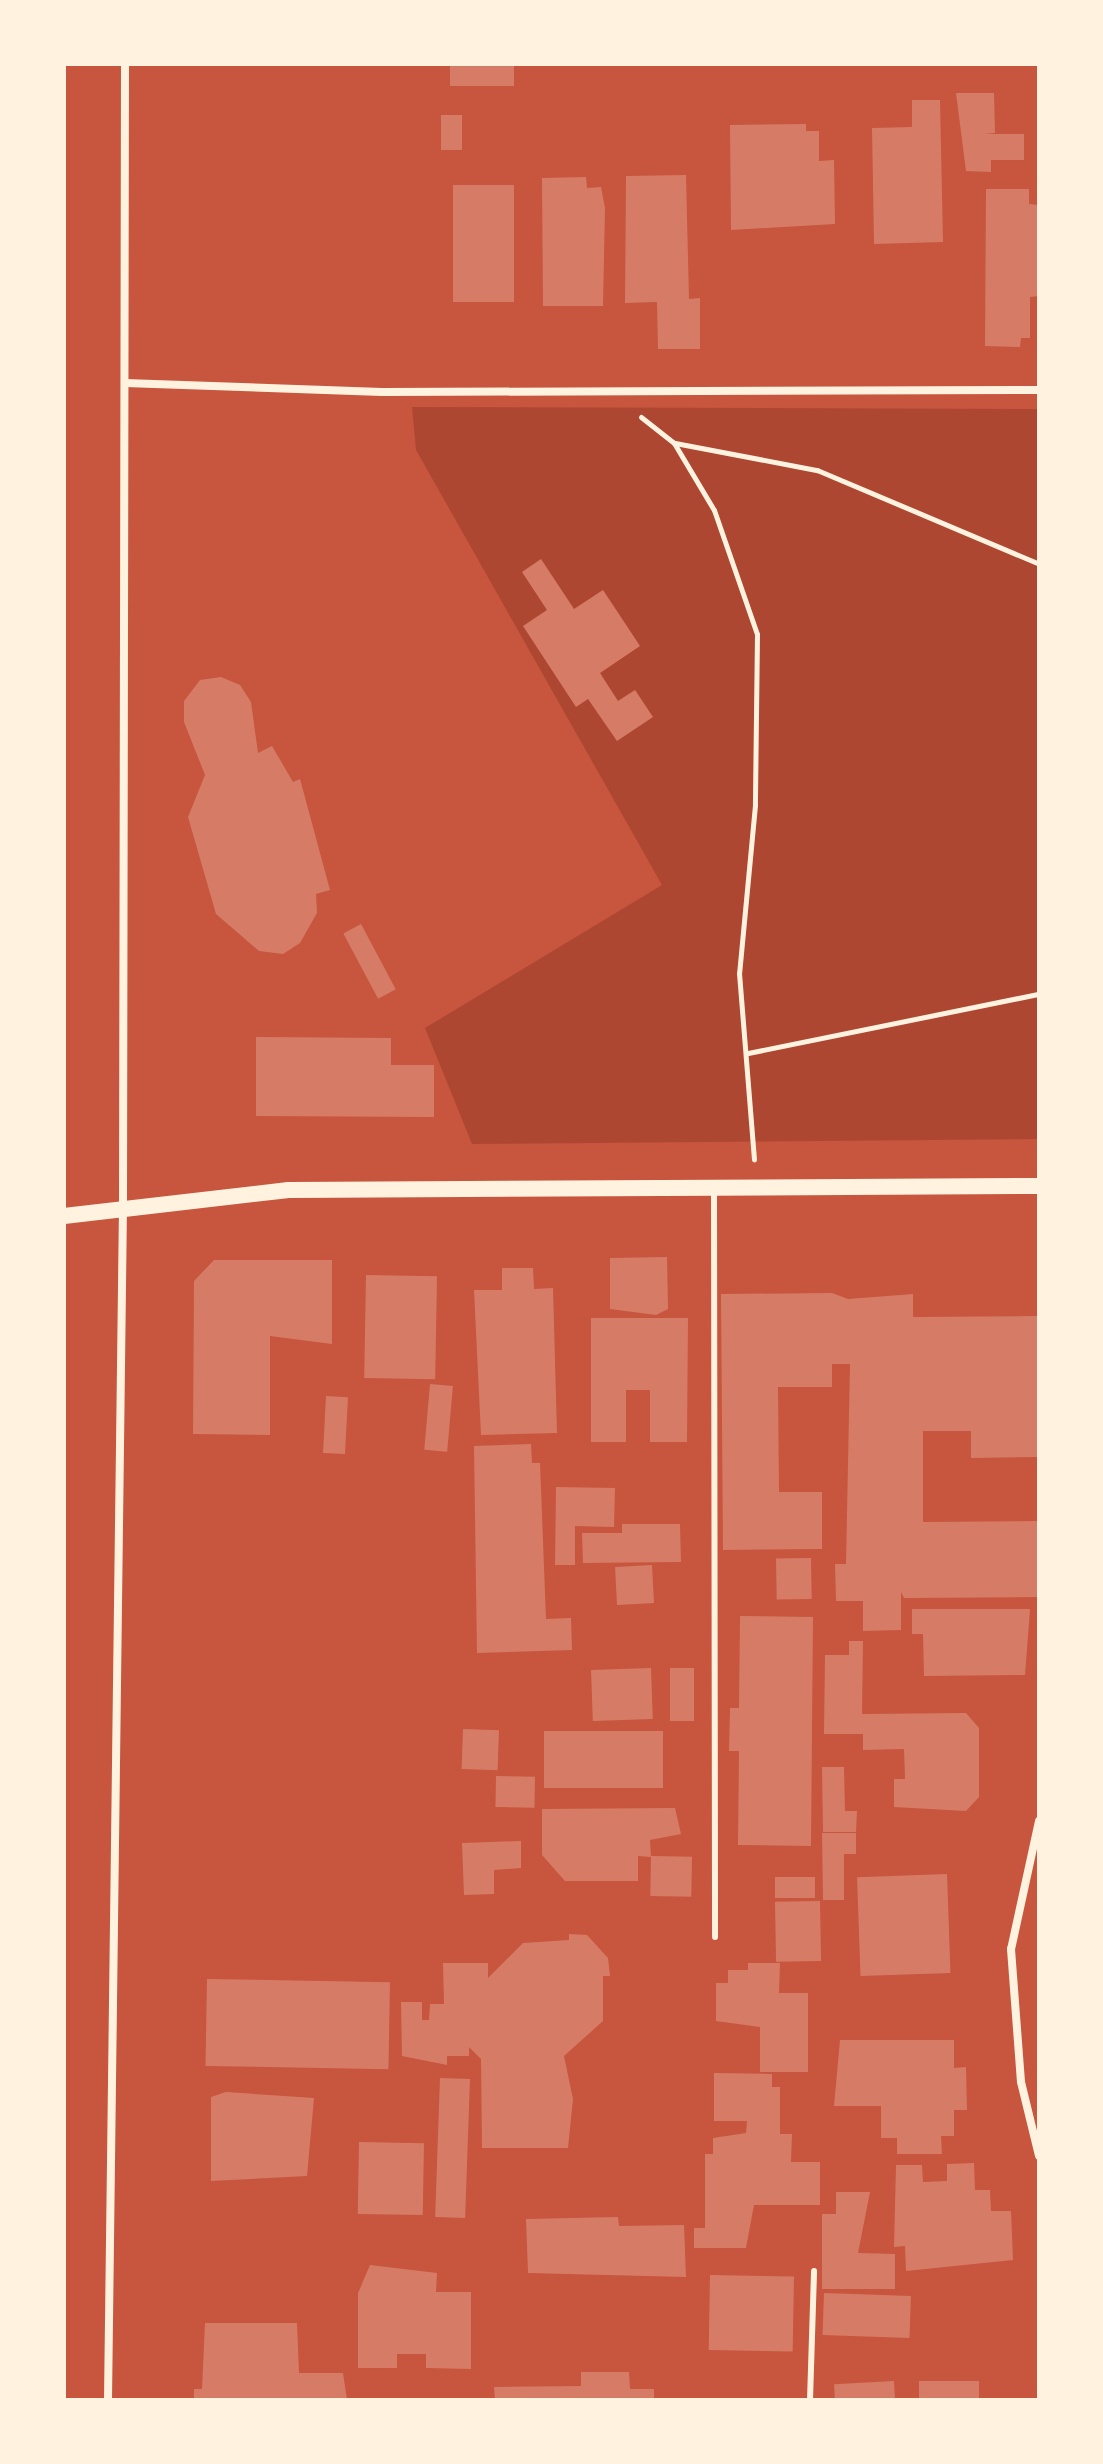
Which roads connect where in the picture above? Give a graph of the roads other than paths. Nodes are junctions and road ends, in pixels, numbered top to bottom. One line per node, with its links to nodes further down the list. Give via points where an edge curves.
1 (125, 64): 2 (street)
2 (125, 383): 3 (street, via 609,391); 6 (street)
3 (1039, 390)
4 (714, 1185): 5 (main road); 6 (main road, via 233,1192); 9 (lane)
5 (1039, 1186)
6 (123, 1206): 7 (main road); 12 (street)
7 (64, 1216)
8 (1039, 1821): 10 (street, via 1011,1949 1021,2082)
9 (715, 1937)
10 (1039, 2156)
11 (814, 2271): 13 (lane)
12 (108, 2400)
13 (810, 2400)

